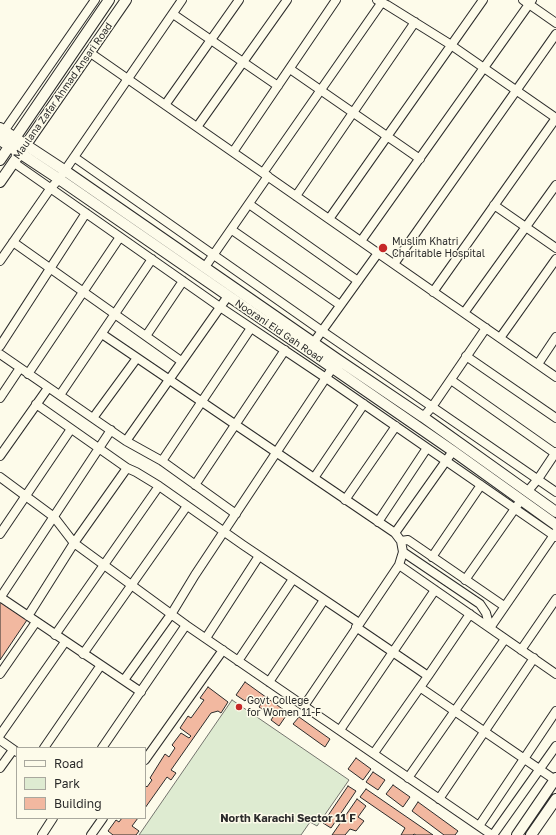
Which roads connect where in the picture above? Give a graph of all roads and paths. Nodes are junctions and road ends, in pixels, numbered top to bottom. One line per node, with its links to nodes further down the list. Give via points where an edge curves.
1 (95, 0): 29 (street)
2 (109, 0): 31 (main road, Maulana Zafar Ahmad Ansari Road)
3 (126, 0): 17 (main road, Maulana Zafar Ahmad Ansari Road)
4 (182, 0): 11 (street)
5 (239, 0): 15 (street)
6 (287, 0): 18 (street)
7 (336, 0): 20 (street)
8 (483, 0): 16 (street)
9 (379, 1): 12 (street); 23 (street)
10 (528, 1): 13 (street); 19 (street)
11 (173, 14): 15 (street); 21 (street)
12 (415, 22): 16 (street); 26 (street)
13 (556, 23)
14 (556, 34): 24 (street)
15 (211, 40): 18 (street); 25 (street)
16 (452, 45): 19 (street); 30 (street)
17 (89, 52): 21 (street); 32 (main road, Maulana Zafar Ahmad Ansari Road)
18 (243, 62): 22 (street); 28 (street)
19 (484, 68): 24 (street); 35 (street)
20 (290, 69): 22 (street); 23 (street)
21 (128, 79): 25 (street); 34 (street)
22 (278, 86): 33 (street)
23 (320, 90): 26 (street); 39 (street)
24 (516, 90): 27 (street); 59 (street)
25 (165, 105): 28 (street)
26 (353, 112): 30 (street); 43 (street)
27 (556, 118): 45 (street)
28 (197, 127): 33 (street)
29 (1, 134): 31 (main road, Noorani Eid Gah Road)
30 (388, 136): 35 (street); 47 (street)
31 (12, 142): 32 (main road, Noorani Eid Gah Road); 36 (main road, Maulana Zafar Ahmad Ansari Road)
32 (23, 150): 37 (main road, Maulana Zafar Ahmad Ansari Road); 38 (main road, Noorani Eid Gah Road)
33 (233, 152): 39 (street)
34 (74, 157): 38 (street); 55 (street)
35 (420, 159): 52 (street)
36 (0, 160)
37 (13, 162): 40 (main road, Maulana Zafar Ahmad Ansari Road); 42 (street)
38 (62, 174): 42 (street); 60 (main road, Noorani Eid Gah Road); 66 (main road, Noorani Eid Gah Road)
39 (265, 175): 43 (street); 44 (street)
40 (0, 182)
41 (556, 185): 48 (street)
42 (50, 189): 46 (street); 51 (street)
43 (296, 196): 47 (street)
44 (249, 204): 49 (street); 63 (street)
45 (494, 205): 48 (street); 65 (street)
46 (86, 213): 50 (street); 61 (street)
47 (329, 219): 52 (street)
48 (526, 227): 53 (street); 69 (street)
49 (232, 230): 55 (street); 67 (street)
50 (120, 237): 57 (street); 64 (street)
51 (13, 242): 58 (street); 61 (street)
52 (361, 242): 54 (street)
53 (556, 248)
54 (378, 253): 59 (street); 63 (street)
55 (214, 255): 60 (street); 73 (street)
56 (556, 258): 76 (street)
57 (152, 259): 62 (street); 70 (street)
58 (0, 261)
59 (394, 264): 65 (street)
60 (205, 267): 78 (main road, Noorani Eid Gah Road)
61 (50, 268): 64 (street); 79 (street)
62 (183, 281): 68 (street); 75 (street)
63 (358, 281): 67 (street)
64 (83, 292): 70 (street); 88 (street)
65 (434, 292): 69 (street)
66 (228, 296): 68 (street); 85 (main road, Noorani Eid Gah Road)
67 (340, 305): 73 (street)
68 (220, 307): 71 (street); 84 (street)
69 (464, 313): 72 (street)
70 (115, 314): 74 (street); 75 (street)
71 (251, 328): 80 (street); 96 (street)
72 (486, 328): 76 (street); 82 (street)
73 (322, 330): 78 (street); 99 (street)
74 (102, 334): 83 (street); 94 (street)
75 (146, 336): 84 (street)
76 (500, 338): 86 (street)
77 (555, 341): 86 (street)
78 (314, 342): 85 (main road, Noorani Eid Gah Road)
79 (0, 346)
80 (285, 350): 90 (street); 103 (street)
81 (0, 354): 87 (street)
82 (466, 356): 92 (street); 102 (street)
83 (137, 358): 91 (street); 101 (street)
84 (181, 361): 91 (street)
85 (335, 364): 90 (street); 100 (main road, Noorani Eid Gah Road); 110 (main road, Noorani Eid Gah Road)
86 (538, 364): 89 (street)
87 (20, 368): 88 (street); 95 (street)
88 (28, 374): 93 (street)
89 (556, 377)
90 (326, 378): 98 (street); 111 (street)
91 (168, 379): 96 (street); 107 (street)
92 (451, 380): 99 (street); 112 (street)
93 (48, 388): 94 (street); 97 (street)
94 (60, 395): 101 (street)
95 (0, 398)
96 (202, 402): 103 (street); 114 (street)
97 (36, 404): 105 (street); 113 (street)
98 (364, 404): 104 (street); 118 (street)
99 (432, 407): 100 (street); 119 (street)
100 (424, 417): 125 (main road, Noorani Eid Gah Road)
101 (93, 418): 106 (street)
102 (556, 418)
103 (235, 425): 111 (street); 120 (street)
104 (396, 426): 108 (street); 126 (street)
105 (71, 429): 109 (street); 124 (street)
106 (111, 430): 107 (street); 109 (street)
107 (126, 441): 114 (street)
108 (428, 448): 115 (street); 132 (street)
109 (99, 449): 116 (street); 131 (street)
110 (453, 451): 115 (street); 125 (main road, Noorani Eid Gah Road)
111 (276, 453): 118 (street); 130 (street)
112 (556, 453): 119 (street)
113 (0, 456)
114 (162, 461): 120 (street)
115 (446, 461): 122 (street); 135 (street)
116 (127, 468): 121 (street); 138 (street)
117 (0, 477): 124 (street)
118 (314, 478): 126 (street)
119 (538, 479): 123 (street); 125 (street)
120 (196, 485): 130 (street)
121 (159, 486): 127 (street); 142 (street)
122 (481, 486): 128 (street); 141 (street)
123 (556, 492)
124 (26, 496): 131 (street); 136 (street)
125 (524, 496): 128 (street); 129 (main road, Noorani Eid Gah Road); 134 (main road, Noorani Eid Gah Road)
126 (345, 500): 132 (street)
127 (187, 506): 133 (street); 146 (street)
128 (515, 509): 134 (street); 145 (street)
129 (556, 512)
130 (236, 514): 133 (street)
131 (54, 517): 138 (street); 148 (street)
132 (378, 522): 135 (street)
133 (224, 532): 140 (street); 152 (street)
134 (555, 532): 151 (street)
135 (394, 533): 137 (street)
136 (0, 534)
137 (401, 541): 139 (street); 141 (street, via 408,540)
138 (74, 543): 142 (street); 154 (street)
139 (403, 552): 143 (street); 158 (street, via 480,604 486,613)
140 (259, 556): 144 (street); 160 (street)
141 (432, 557): 145 (street)
142 (104, 565): 146 (street); 159 (street)
143 (399, 565): 147 (street); 157 (street)
144 (293, 579): 150 (street); 168 (street)
145 (465, 580): 151 (street)
146 (132, 585): 152 (street); 166 (street)
147 (435, 590): 153 (street); 165 (street)
148 (0, 598): 154 (street)
149 (556, 599): 164 (street)
150 (324, 600): 157 (street); 174 (street)
151 (504, 606): 158 (street)
152 (172, 614): 156 (street); 173 (street)
153 (470, 614): 158 (street); 172 (street)
154 (28, 616): 155 (street)
155 (36, 622): 159 (street); 171 (street)
156 (186, 625): 160 (street); 176 (street)
157 (358, 625): 165 (street); 177 (street)
158 (490, 628): 161 (street)
159 (56, 635): 162 (street)
160 (206, 638): 163 (street)
161 (505, 638): 164 (street); 178 (street)
162 (65, 642): 166 (street); 182 (street)
163 (223, 650): 168 (street); 189 (street)
164 (521, 650): 167 (street)
165 (393, 652): 172 (street); 180 (street)
166 (83, 654): 169 (street)
167 (534, 658): 170 (street); 181 (street)
168 (238, 660): 174 (street)
169 (101, 665): 173 (street); 185 (street)
170 (556, 673)
171 (0, 674)
172 (428, 676): 175 (street)
173 (124, 680): 176 (street)
174 (269, 682): 177 (street)
175 (421, 688): 178 (street); 188 (street)
176 (140, 692): 186 (street)
177 (304, 706): 180 (street)
178 (454, 711): 181 (street); 193 (street)
179 (556, 711): 190 (street)
180 (340, 730): 188 (street)
181 (484, 732): 190 (street); 195 (street)
182 (0, 735)
183 (0, 740): 187 (street)
184 (556, 746): 192 (street)
185 (45, 747)
186 (103, 747)
187 (15, 751): 191 (street)
188 (374, 754): 193 (street)
189 (146, 759)
190 (524, 759): 192 (street); 199 (street)
191 (0, 768)
192 (540, 769): 194 (street); 202 (street)
193 (408, 778): 195 (street)
194 (556, 779): 203 (main road)
195 (439, 799): 199 (street)
196 (556, 799): 204 (main road)
197 (52, 819): 200 (street)
198 (102, 819): 201 (street)
199 (479, 826): 202 (street)
200 (42, 835)
201 (91, 835)
202 (493, 835)
203 (517, 835)
204 (531, 835)

